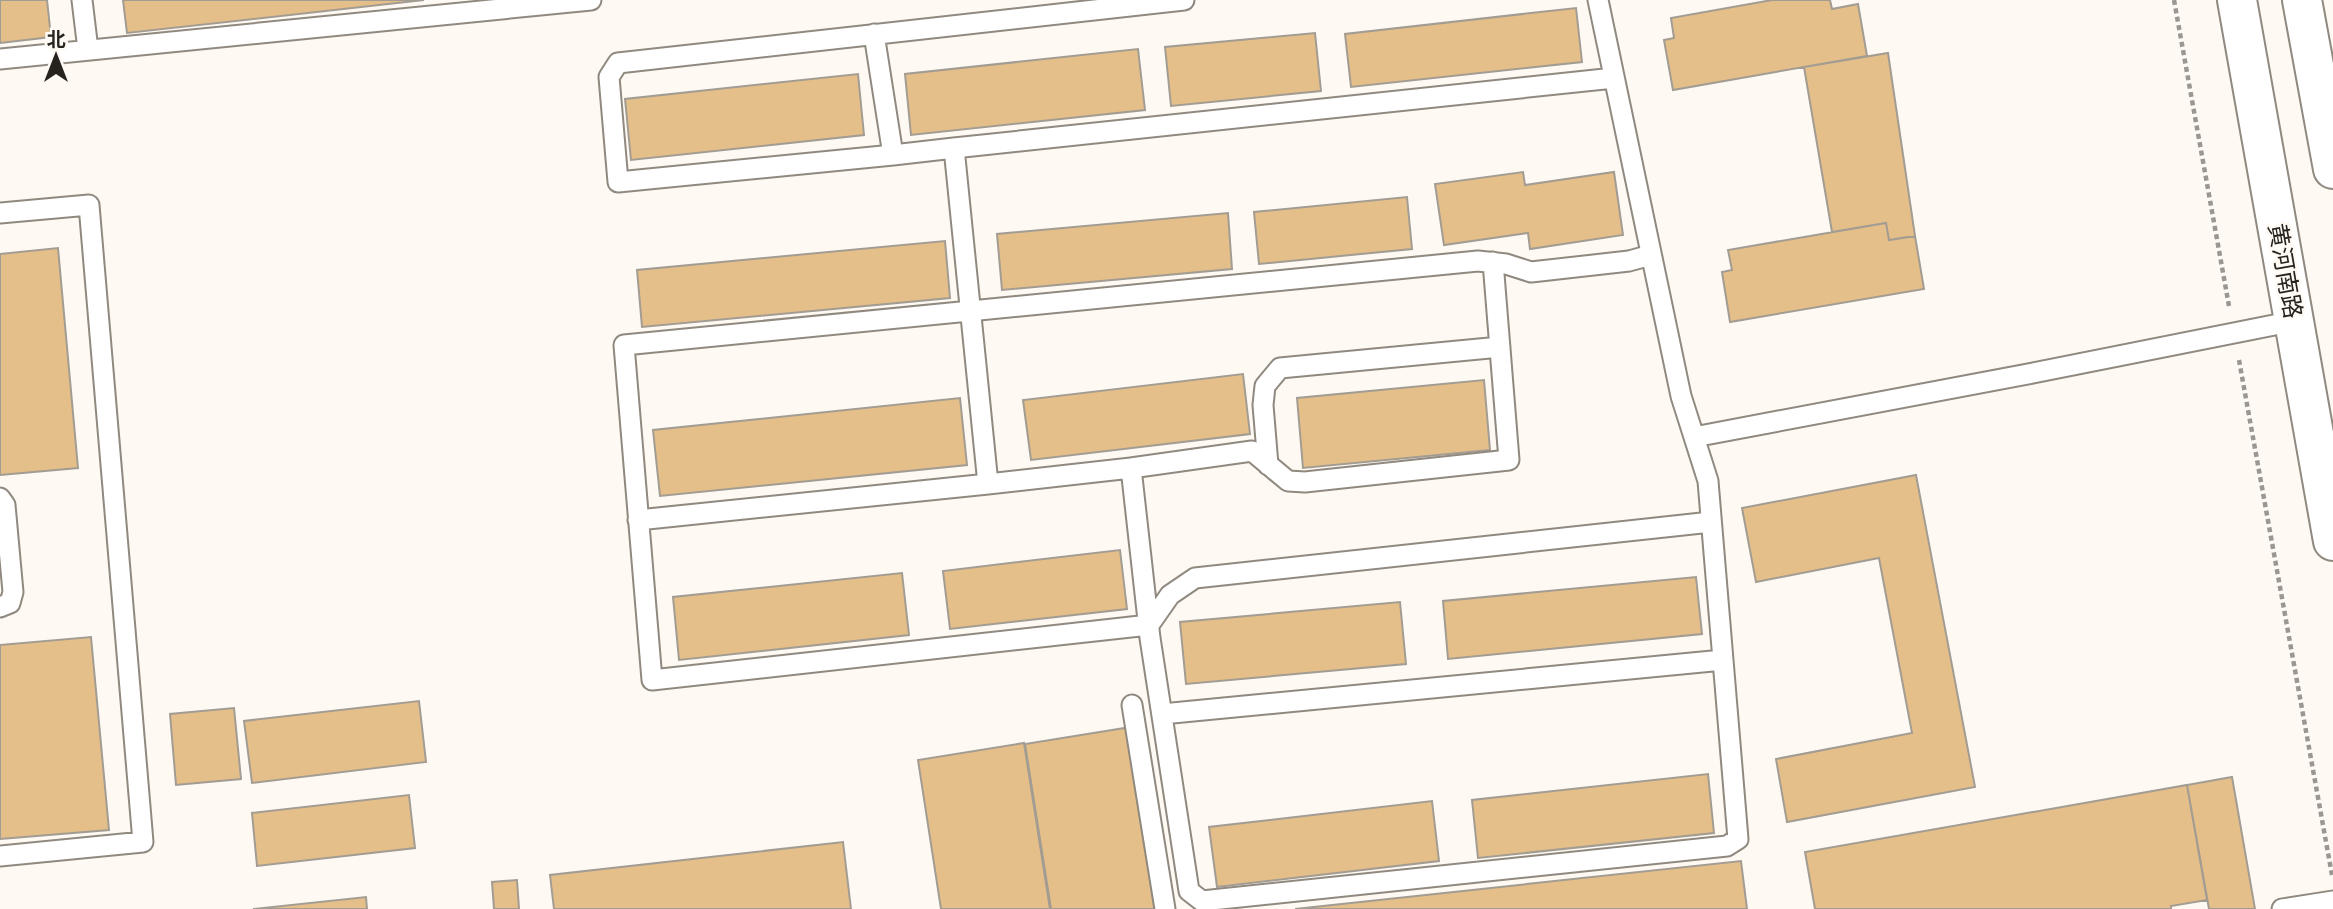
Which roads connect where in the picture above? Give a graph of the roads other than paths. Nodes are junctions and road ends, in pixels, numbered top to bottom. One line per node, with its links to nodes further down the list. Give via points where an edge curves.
1 (82, 0): 8 (lane)
2 (591, 0): 8 (lane)
3 (1184, 0): 7 (lane)
4 (1598, 0): 10 (lane)
5 (2237, 0): 19 (main road, 黄河南路)
6 (2302, 0): 11 (main road)
7 (874, 34): 13 (lane); 13 (lane, via 618,63 609,77 618,182)
8 (88, 50): 9 (lane)
9 (0, 59)
10 (1614, 78): 12 (lane); 16 (lane)
11 (2325, 85): 14 (main road)
12 (954, 148): 13 (lane); 18 (lane)
13 (893, 155)
14 (2333, 169)
15 (0, 213): 34 (lane, via 89,205 143,842)
16 (1651, 255): 17 (lane, via 1531,272); 21 (lane)
17 (1493, 262): 18 (lane); 20 (lane)
18 (970, 312): 24 (lane); 26 (lane, via 624,345)
19 (2294, 321): 21 (lane); 28 (main road, 黄河南路)
20 (1500, 347): 22 (lane, via 1280,368 1265,386); 22 (lane, via 1509,460 1305,482 1288,481)
21 (1694, 437): 27 (lane, via 1708,481)
22 (1268, 465): 23 (lane, via 1252,451)
23 (1131, 468): 24 (lane); 30 (lane)
24 (988, 484): 26 (lane)
25 (0, 498): 29 (lane, via 5,505 13,592 10,603)
26 (638, 520): 30 (lane, via 652,680)
27 (1711, 522): 30 (lane, via 1195,578 1170,595); 31 (lane)
28 (2333, 541)
29 (0, 607)
30 (1149, 625): 33 (lane)
31 (1723, 660): 33 (lane); 33 (lane, via 1738,839 1727,846 1202,901 1189,891)
32 (1132, 705): 36 (lane)
33 (1162, 714)
34 (0, 856)
35 (2333, 901): 37 (lane)
36 (1165, 909)
37 (2282, 909)

